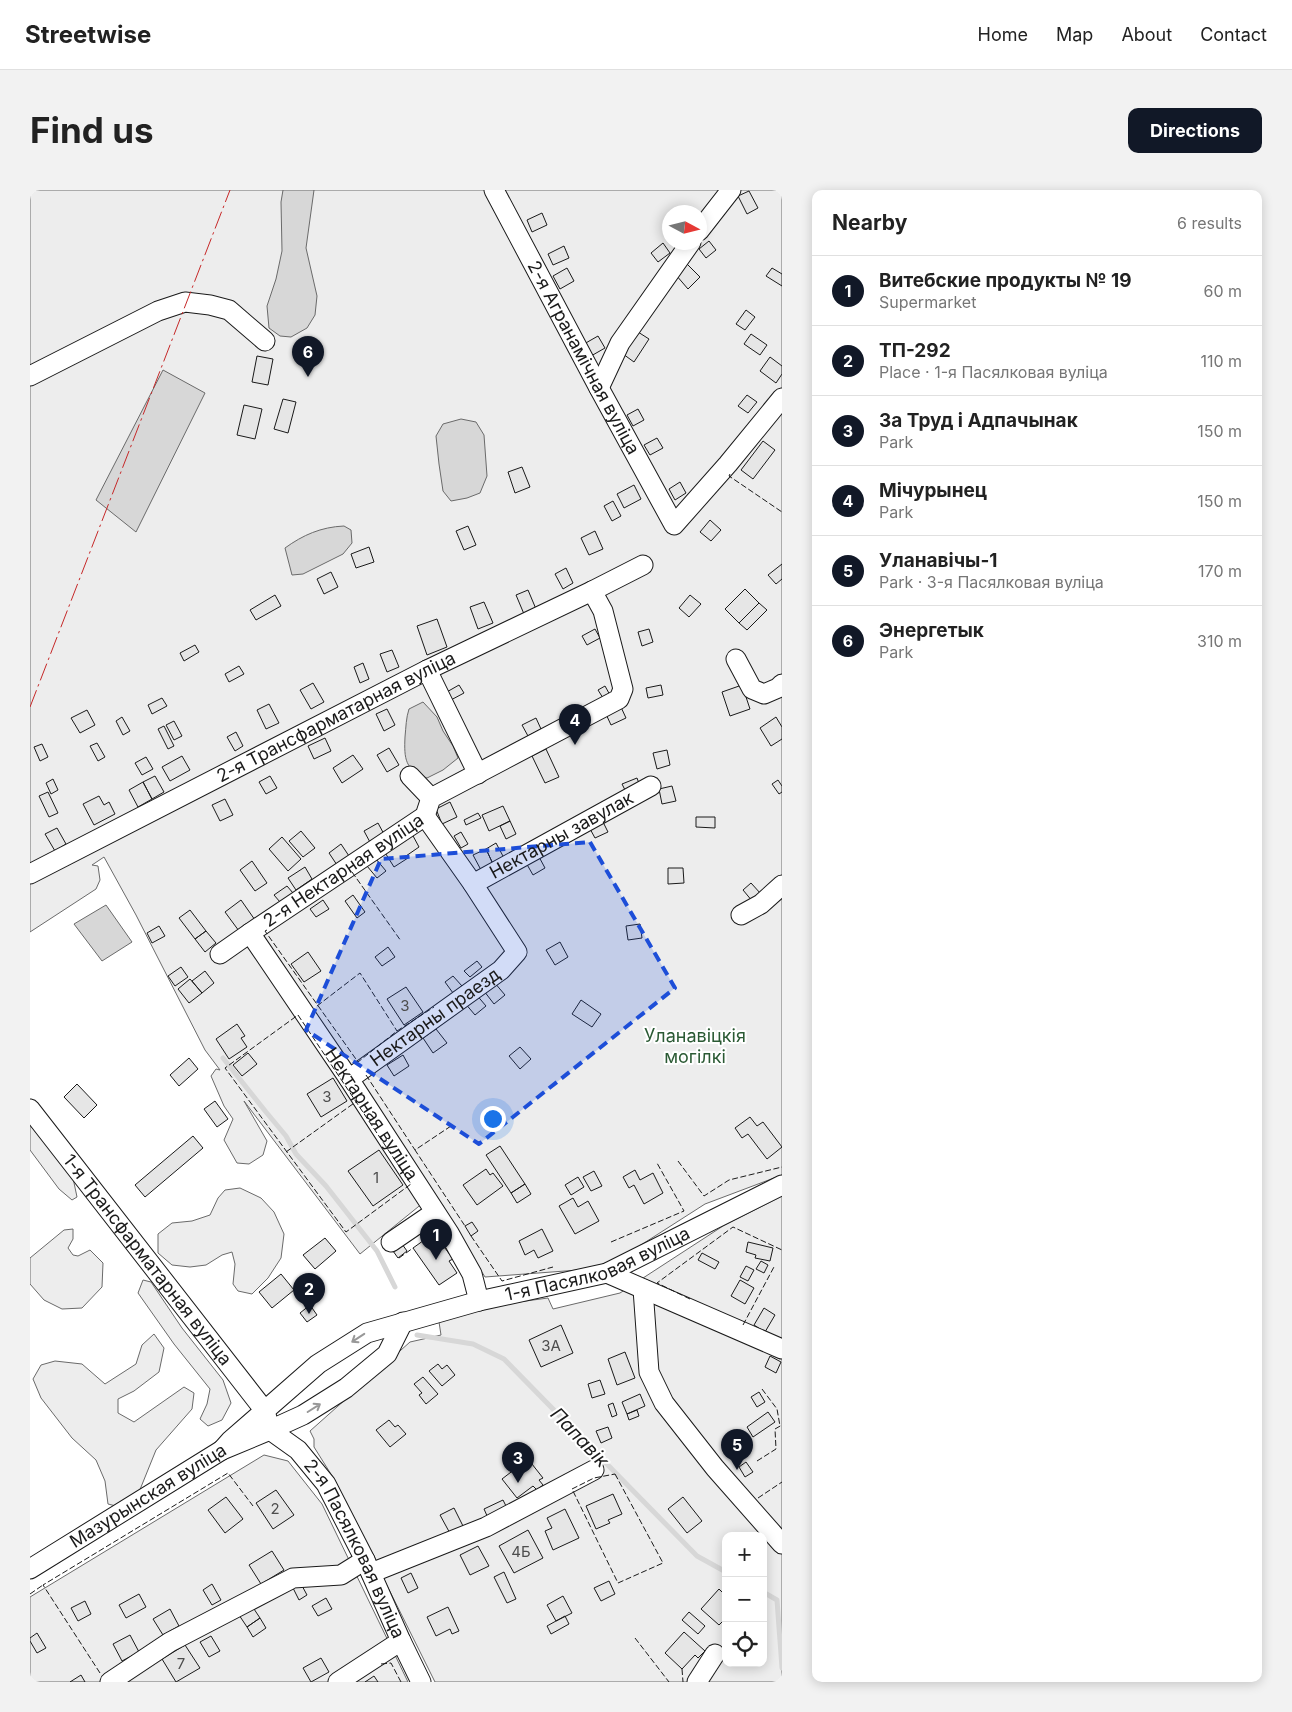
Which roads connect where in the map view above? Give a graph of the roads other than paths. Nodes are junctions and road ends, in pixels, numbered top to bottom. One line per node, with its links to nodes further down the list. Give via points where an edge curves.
1 (494, 190): 7 (street, 2-я Агранамічная вуліца)
2 (731, 190): 3 (street)
3 (707, 222)
4 (685, 250): 7 (street, via 620,343)
5 (265, 341): 6 (street, via 229,310 185,302 158,311)
6 (30, 376)
7 (598, 388): 8 (street, 2-я Агранамічная вуліца, via 674,526)
8 (782, 398)
9 (643, 565): 10 (street, 2-я Трансфарматарная вуліца)
10 (592, 591): 12 (street, 2-я Трансфарматарная вуліца); 14 (street, 2-я Нектарная вуліца, via 603,611 623,689 619,699)
11 (736, 659): 13 (street, via 752,689 764,694)
12 (427, 670): 14 (street); 19 (street, 2-я Трансфарматарная вуліца)
13 (782, 684)
14 (478, 774): 17 (street, 2-я Нектарная вуліца)
15 (410, 776): 17 (street)
16 (651, 786): 20 (street, Нектарны завулак)
17 (431, 798): 18 (street, 2-я Нектарная вуліца)
18 (425, 816): 20 (street); 23 (street, 2-я Нектарная вуліца)
19 (30, 874)
20 (473, 884): 25 (street, Нектарны праезд, via 517,952 500,970)
21 (782, 885): 22 (street, via 761,904)
22 (741, 915)
23 (250, 933): 24 (street, 2-я Нектарная вуліца); 25 (street, Нектарная вуліца)
24 (220, 954)
25 (349, 1080): 28 (street, Нектарная вуліца)
26 (30, 1109): 35 (street, 1-я Трансфарматарная вуліца)
27 (782, 1185): 30 (street, 1-я Пасялковая вуліца)
28 (435, 1212): 29 (street); 32 (street, Нектарная вуліца, via 472,1274)
29 (391, 1242)
30 (608, 1274): 31 (street); 32 (street, 1-я Пасялковая вуліца)
31 (642, 1289): 34 (street); 39 (street, via 649,1372 664,1403 715,1468)
32 (479, 1301): 33 (street, 1-я Пасялковая вуліца)
33 (403, 1322): 35 (street, 1-я Пасялковая вуліца, one-way to 35, via 367,1333 318,1364); 36 (street, one-way to 33, via 346,1388 387,1354)
34 (782, 1348)
35 (265, 1411): 36 (street); 37 (street, 1-я Пасялковая вуліца)
36 (270, 1430): 37 (street, Мазурынская вуліца); 40 (street, 2-я Пасялковая вуліца, via 298,1450 326,1484)
37 (222, 1450): 41 (street, Мазурынская вуліца)
38 (594, 1470): 40 (street, via 486,1527)
39 (782, 1544)
40 (368, 1566): 42 (street, 2-я Пасялковая вуліца); 44 (street, via 341,1575 293,1578 170,1642)
41 (30, 1569)
42 (400, 1641): 45 (street); 46 (street, 2-я Пасялковая вуліца)
43 (715, 1654): 47 (street)
44 (110, 1682)
45 (338, 1682)
46 (421, 1682)
47 (697, 1682)

